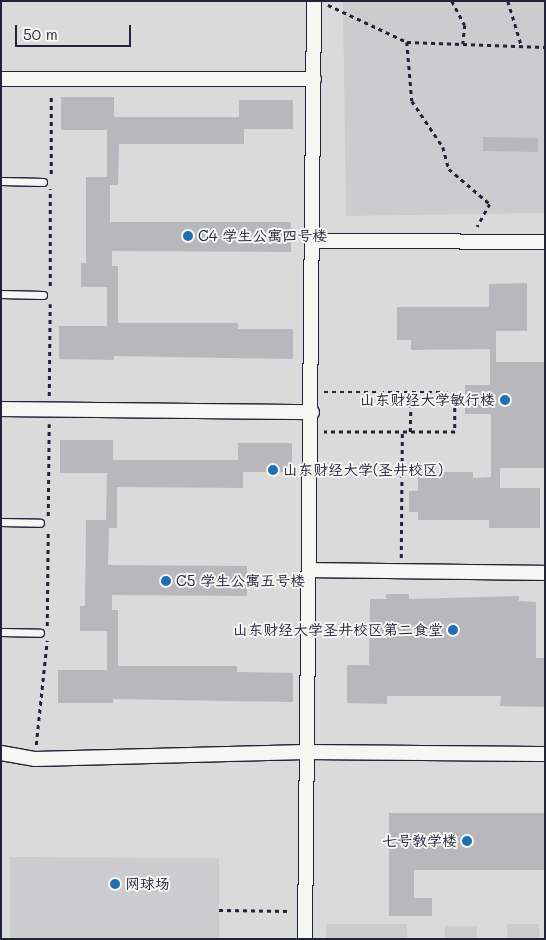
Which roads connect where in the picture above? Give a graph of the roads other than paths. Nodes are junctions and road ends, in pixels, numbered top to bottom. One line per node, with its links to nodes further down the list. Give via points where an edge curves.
1 (314, 1): 3 (street)
2 (1, 79): 3 (street)
3 (314, 79): 6 (street)
4 (1, 182): 5 (lane)
5 (43, 182)
6 (313, 241): 7 (street); 11 (street)
7 (545, 242)
8 (1, 294): 9 (lane)
9 (43, 295)
10 (1, 409): 11 (street)
11 (312, 412): 14 (street)
12 (1, 522): 13 (lane)
13 (40, 523)
14 (311, 570): 15 (street); 18 (street)
15 (545, 573)
16 (1, 632): 17 (lane)
17 (40, 633)
18 (306, 752): 19 (street, via 35,759); 20 (street); 21 (street)
19 (1, 753)
20 (545, 754)
21 (305, 939)

